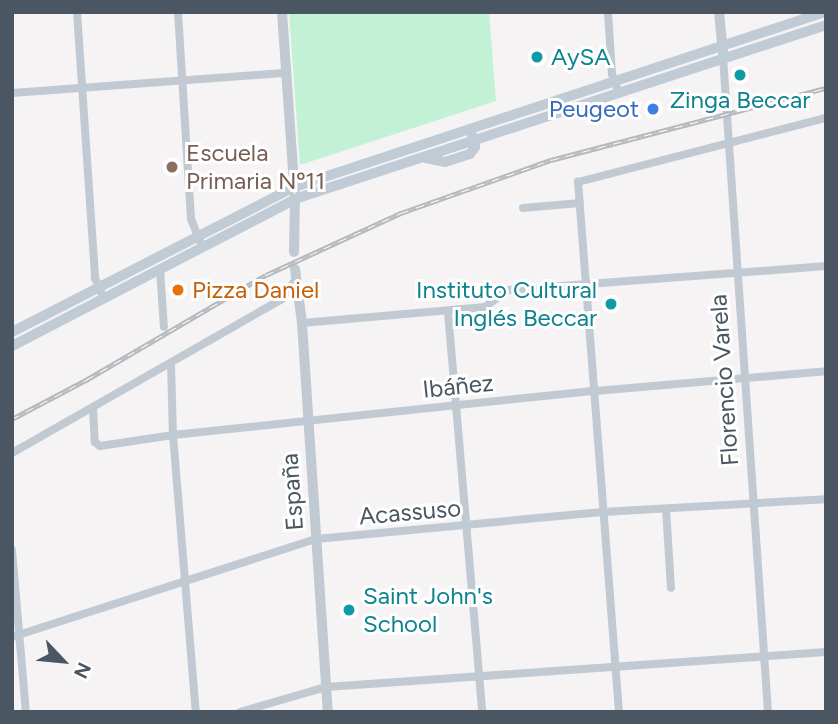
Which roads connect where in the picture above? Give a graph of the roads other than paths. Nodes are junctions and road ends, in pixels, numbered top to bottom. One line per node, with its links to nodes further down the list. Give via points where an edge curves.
1 (77, 12): 11 (street)
2 (178, 12): 10 (street)
3 (282, 12): 9 (street)
4 (608, 12): 12 (street)
5 (719, 12): 8 (street)
6 (824, 12): 8 (main road)
7 (826, 25): 8 (main road)
8 (723, 52): 12 (main road); 17 (street, Florencio Varela)
9 (286, 73): 10 (street); 18 (street)
10 (183, 80): 11 (street); 21 (street, via 191,219)
11 (80, 86): 13 (street); 30 (street, via 95,278)
12 (617, 88): 15 (main road); 16 (main road)
13 (12, 93)
14 (826, 119): 17 (street)
15 (470, 130): 16 (main road); 18 (main road)
16 (474, 141): 18 (main road, via 470,154 446,162 423,157)
17 (730, 142): 19 (street, via 578,182); 27 (street, Florencio Varela)
18 (295, 193): 21 (main road); 22 (main road); 23 (street)
19 (580, 203): 20 (street); 29 (street)
20 (523, 208)
21 (198, 236): 22 (street); 30 (main road)
22 (204, 247): 25 (main road)
23 (294, 252)
24 (826, 266): 27 (street)
25 (160, 269): 30 (main road); 35 (street)
26 (295, 269): 28 (street, España)
27 (738, 274): 29 (street); 40 (street, Florencio Varela)
28 (294, 282): 31 (street); 32 (street, España)
29 (587, 284): 33 (street, via 508,290 485,307); 41 (street)
30 (101, 294): 36 (main road); 37 (main road)
31 (282, 299): 32 (street); 38 (street)
32 (298, 306): 34 (street, España)
33 (448, 312): 34 (street); 42 (street)
34 (302, 323): 44 (street, España)
35 (164, 327)
36 (12, 332)
37 (12, 346)
38 (171, 364): 43 (street); 45 (street)
39 (826, 371): 40 (street, Ibáñez)
40 (745, 377): 41 (street, Ibáñez); 48 (street, Florencio Varela)
41 (595, 391): 42 (street, Ibáñez); 50 (street)
42 (456, 405): 44 (street, Ibáñez); 51 (street)
43 (93, 408): 45 (street, Ibáñez, via 96,445); 46 (street)
44 (308, 421): 45 (street, Ibáñez); 52 (street, España)
45 (173, 435): 54 (street)
46 (12, 453)
47 (826, 499): 48 (street, Acassuso)
48 (753, 503): 49 (street, Acassuso); 58 (street, Florencio Varela)
49 (666, 509): 50 (street, Acassuso); 55 (street)
50 (603, 512): 51 (street, Acassuso); 59 (street)
51 (466, 527): 52 (street, Acassuso); 60 (street)
52 (316, 539): 54 (street, Acassuso); 61 (street, España)
53 (12, 550): 56 (street)
54 (187, 581): 56 (street, Acassuso); 63 (street)
55 (671, 588)
56 (16, 635): 62 (street)
57 (826, 653): 58 (street)
58 (764, 657): 59 (street); 68 (street, Florencio Varela)
59 (614, 669): 60 (street); 67 (street)
60 (479, 675): 61 (street); 66 (street)
61 (326, 687): 64 (street); 65 (street, España)
62 (26, 712)
63 (196, 712)
64 (240, 712)
65 (328, 712)
66 (482, 712)
67 (618, 712)
68 (768, 712)

